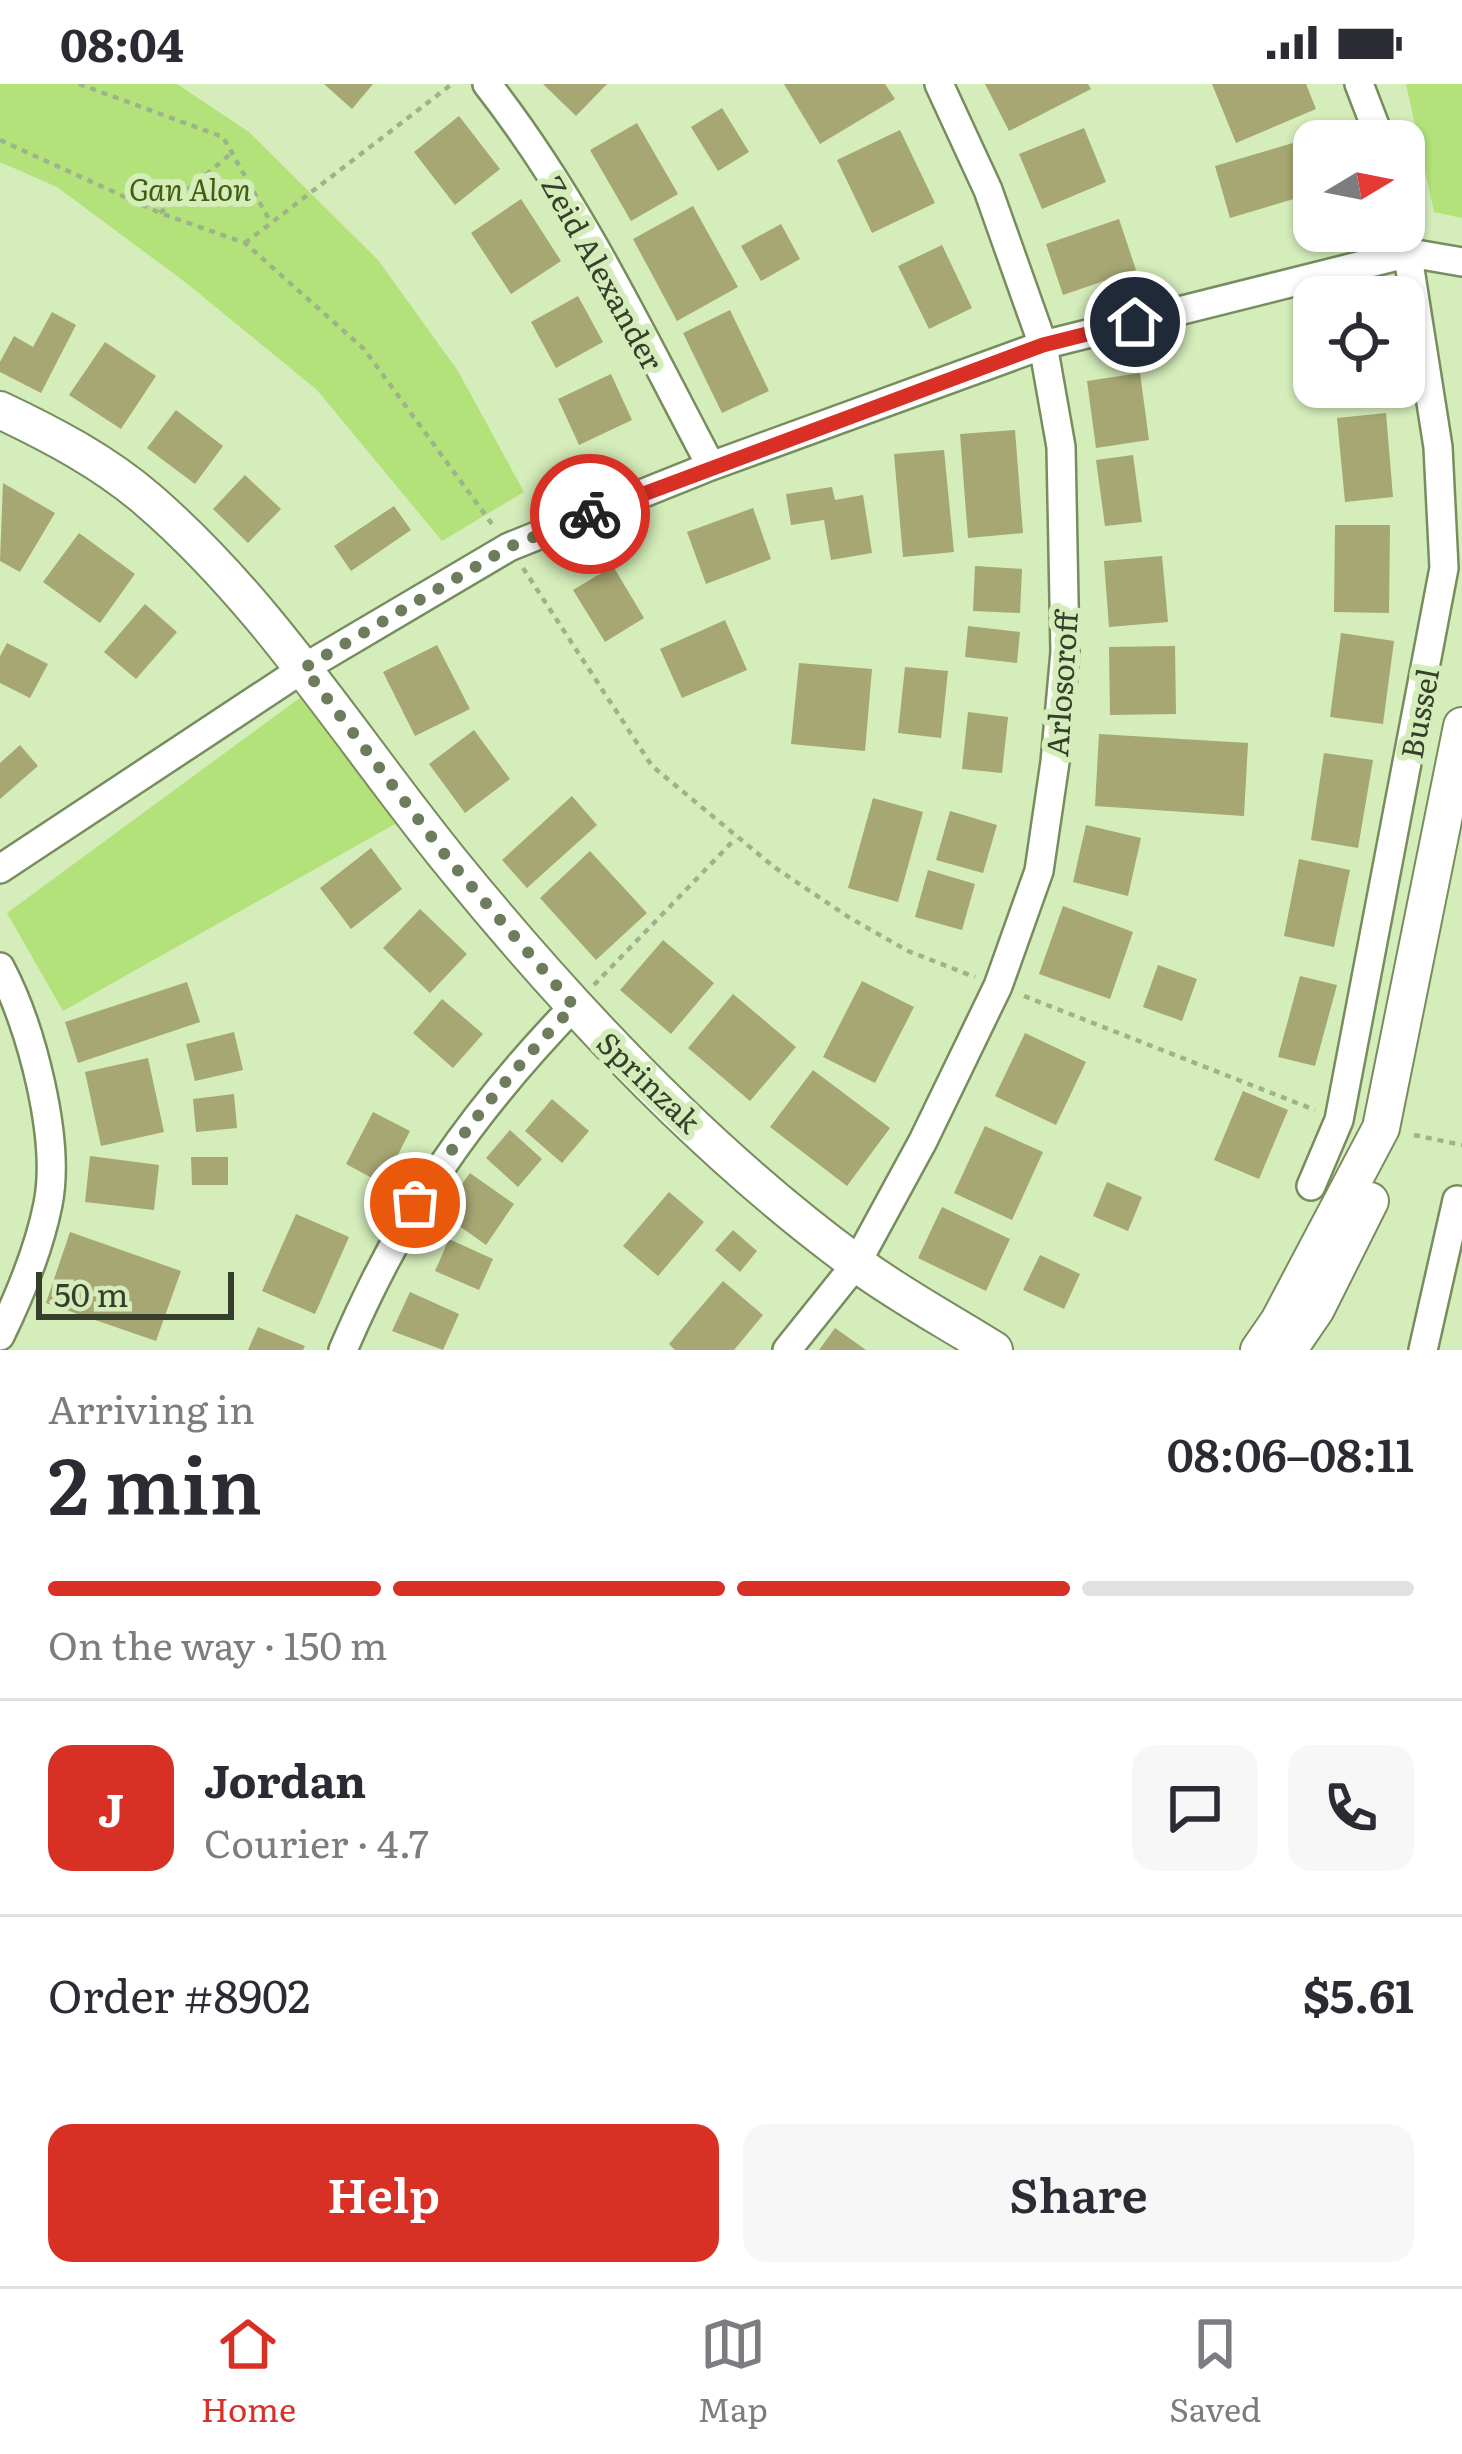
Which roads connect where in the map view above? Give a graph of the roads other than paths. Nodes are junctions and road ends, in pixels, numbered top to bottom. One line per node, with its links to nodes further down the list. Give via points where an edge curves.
1 (487, 84): 11 (street, Zeid Alexander, via 525,132 608,273)
2 (939, 84): 9 (street, Arlosoroff, via 988,190)
3 (1359, 84): 4 (street)
4 (1373, 120)
5 (1425, 249): 8 (street)
6 (1372, 252): 9 (street)
7 (1409, 252): 18 (street, Bussel, via 1438,447 1444,568 1340,1120)
8 (1462, 262)
9 (1043, 345): 11 (street); 20 (street, Arlosoroff, via 1061,447 1065,652 1039,871 998,986)
10 (0, 410): 12 (street, Sprinzak, via 144,496)
11 (711, 466): 12 (street, via 509,547)
12 (304, 668): 15 (street); 17 (street, Sprinzak, via 449,860)
13 (1462, 726): 25 (street, via 1381,1128)
14 (1462, 854): 26 (street, via 1405,1133)
15 (0, 868)
16 (0, 967): 21 (street, via 33,1053 48,1129 49,1201)
17 (574, 1006): 20 (street, Sprinzak, via 719,1148); 22 (street, via 458,1139 374,1276)
18 (1311, 1186)
19 (1456, 1200): 27 (street)
20 (856, 1264): 23 (street, Arlosoroff); 24 (street, Sprinzak)
21 (0, 1336)
22 (343, 1350)
23 (787, 1350)
24 (994, 1350)
25 (1259, 1350)
26 (1288, 1350)
27 (1423, 1350)

